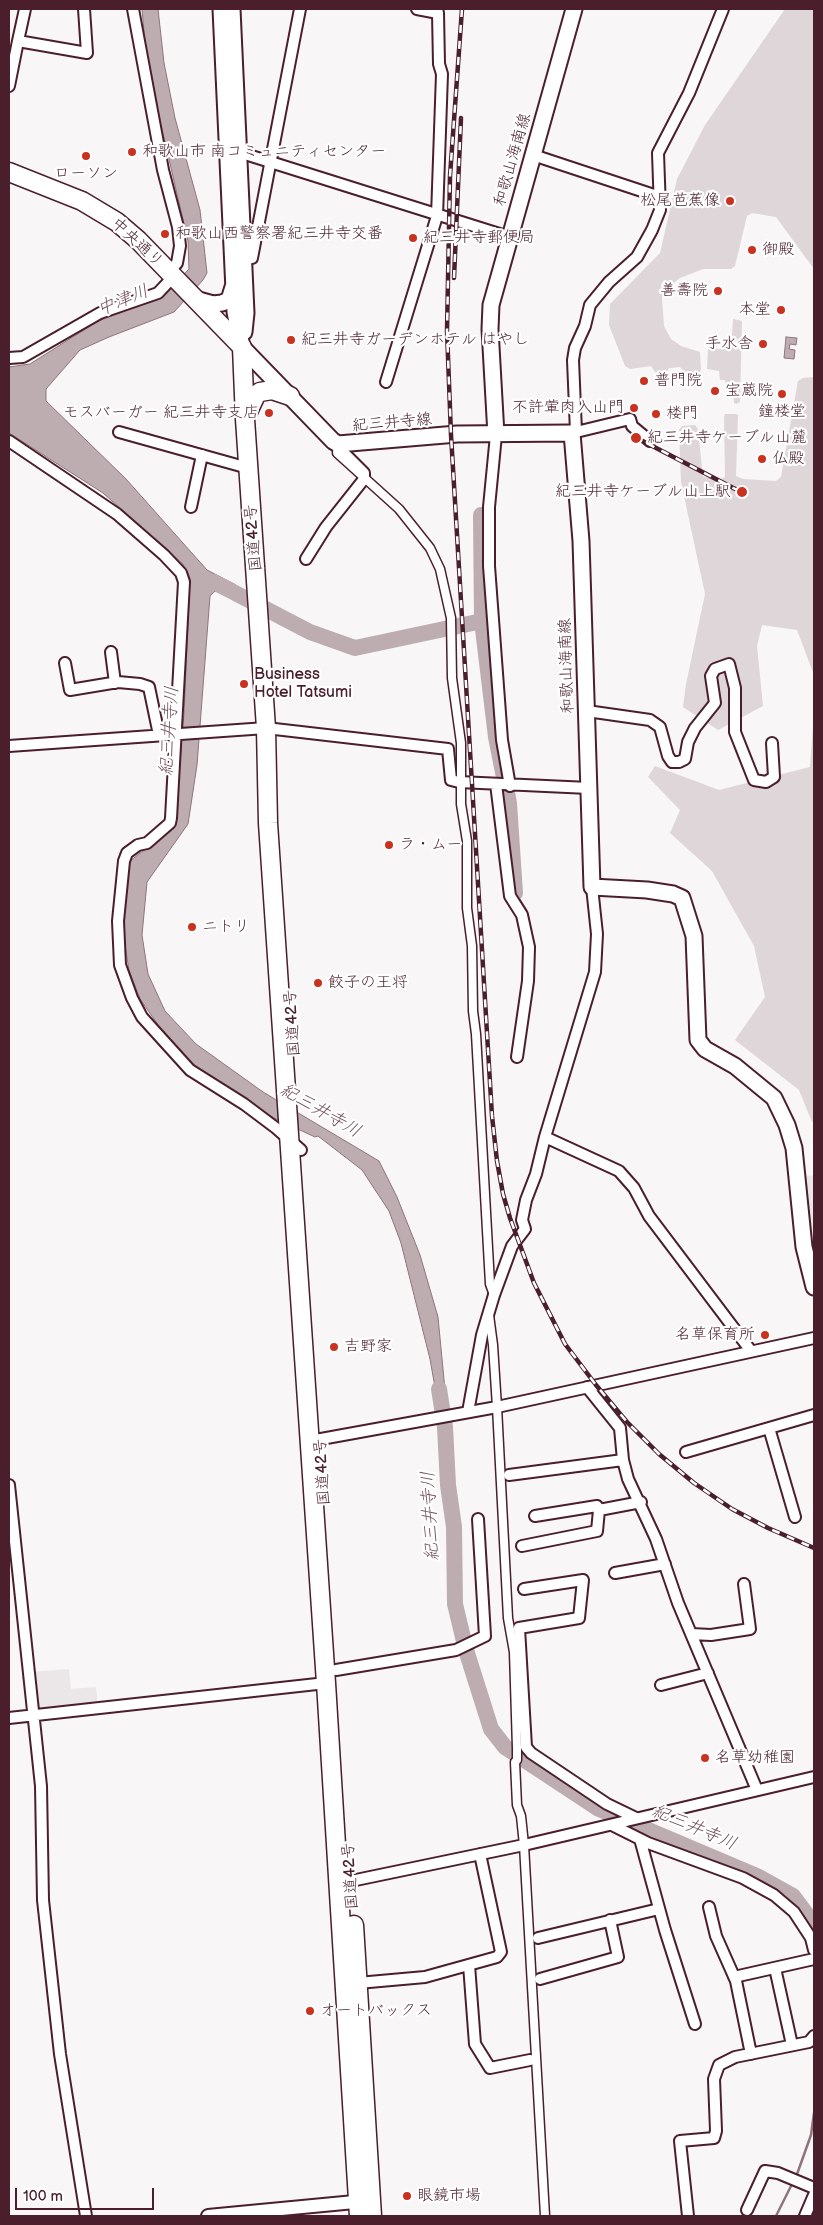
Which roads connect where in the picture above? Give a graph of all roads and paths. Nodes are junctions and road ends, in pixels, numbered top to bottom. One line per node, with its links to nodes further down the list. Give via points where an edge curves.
1 (25, 9): 10 (street)
2 (84, 9): 10 (street, via 86,53)
3 (132, 9): 20 (street, via 163,170 178,227 180,246)
4 (222, 9): 12 (main road)
5 (232, 9): 12 (main road)
6 (300, 9): 14 (street)
7 (417, 9): 17 (street, via 438,13 442,74)
8 (574, 9): 13 (main road, 和歌山海南線)
9 (723, 9): 16 (street, via 689,93 658,153)
10 (18, 41): 11 (street)
11 (9, 86)
12 (233, 154): 14 (street); 19 (main road); 21 (main road)
13 (533, 155): 16 (street); 18 (main road, 和歌山海南線)
14 (271, 162): 17 (street); 19 (street, via 252,258)
15 (9, 172): 20 (highway, 中央通り, via 74,197 107,215 138,240)
16 (660, 197): 29 (street, via 660,210 637,257 609,282 590,305 573,360)
17 (437, 216): 18 (street); 25 (street)
18 (509, 237): 30 (main road, 和歌山海南線, via 492,305 490,330)
19 (243, 259): 23 (main road, via 246,312)
20 (173, 276): 22 (highway, 中央通り); 24 (street, via 158,293 100,314 22,357)
21 (233, 280): 22 (main road, via 231,297 226,302 213,304); 23 (main road)
22 (193, 299): 23 (highway, 中央通り)
23 (242, 347): 26 (main road, 紀三井寺線); 27 (highway, 国道42号)
24 (9, 358)
25 (386, 382)
26 (290, 396): 27 (highway, via 272,390 260,392); 33 (main road, 紀三井寺線, via 333,441)
27 (245, 419): 35 (highway, 国道42号)
28 (119, 432): 34 (street)
29 (574, 432): 30 (main road); 32 (street, via 630,419 632,426); 42 (main road, 和歌山海南線)
30 (496, 435): 33 (main road, 紀三井寺線, via 457,434); 50 (street, via 489,507 489,566 502,740)
31 (9, 441): 44 (street, via 117,514 181,573 184,582)
32 (650, 441)
33 (341, 444): 36 (street, via 343,452 364,473)
34 (202, 456): 35 (street); 37 (street)
35 (248, 468): 43 (highway, 国道42号)
36 (364, 480): 38 (street, via 326,527); 48 (street, via 398,509 430,548 440,569 451,618 452,678 461,744)
37 (191, 507)
38 (306, 559)
39 (111, 652): 41 (street)
40 (65, 663): 41 (street, via 70,690)
41 (115, 683): 45 (street, via 149,687)
42 (586, 711): 46 (street, via 650,720 660,727 672,762 679,762 685,759 695,728 715,703 711,676 715,669 728,664 735,688 735,732 754,780 766,782 774,777); 51 (main road, 和歌山海南線)
43 (266, 728): 44 (street); 48 (street, via 448,750 451,780); 55 (highway, 国道42号, via 268,823)
44 (178, 734): 45 (street); 55 (street, via 170,823 147,843 127,853 124,860 118,921 120,965 142,1017 190,1070)
45 (159, 735): 47 (street)
46 (772, 743)
47 (9, 746)
48 (459, 782): 49 (street); 57 (street, via 467,841 473,1011 490,1284)
49 (496, 784): 50 (street); 53 (street, via 510,896 522,915 529,947 528,981)
50 (510, 786): 51 (street)
51 (589, 788): 52 (main road, 和歌山海南線)
52 (592, 887): 54 (street, via 597,934 595,972); 56 (main road, via 646,890 682,898 694,936 698,1040 704,1049 735,1066 774,1098 787,1125 794,1148 804,1247)
53 (517, 1057)
54 (545, 1137): 57 (street, via 526,1200 522,1220 525,1229 512,1246); 60 (street, via 619,1171)
55 (295, 1140): 66 (highway, 国道42号)
56 (814, 1287)
57 (494, 1295): 58 (street)
58 (489, 1315): 62 (street); 63 (street, via 482,1335)
59 (814, 1338): 60 (street)
60 (751, 1351): 61 (street)
61 (587, 1387): 62 (street); 68 (street, via 620,1428)
62 (498, 1407): 63 (street); 92 (street, via 508,1618 514,1652 517,1805)
63 (468, 1412): 66 (street)
64 (814, 1415): 65 (street)
65 (769, 1428): 67 (street); 74 (street)
66 (316, 1440): 83 (highway, 国道42号)
67 (686, 1452)
68 (623, 1460): 69 (street); 71 (street, via 628,1479)
69 (509, 1475)
70 (9, 1485): 85 (street)
71 (641, 1502): 72 (street); 77 (street)
72 (599, 1510): 73 (street, via 597,1506); 76 (street, via 598,1532)
73 (535, 1516)
74 (795, 1517)
75 (478, 1519): 83 (street, via 485,1636 456,1650)
76 (522, 1546)
77 (665, 1564): 78 (street); 81 (street)
78 (615, 1573)
79 (744, 1584): 81 (street, via 750,1629 711,1635)
80 (524, 1589): 89 (street, via 584,1580 579,1618 519,1628 526,1747 607,1804)
81 (691, 1634): 82 (street)
82 (708, 1673): 84 (street); 88 (street)
83 (331, 1676): 85 (street); 94 (highway, 国道42号)
84 (661, 1685)
85 (32, 1715): 86 (street); 115 (street, via 41,1786 46,1919 60,2054)
86 (9, 1718)
87 (814, 1777): 88 (street)
88 (757, 1790): 89 (street)
89 (636, 1818): 90 (street)
90 (614, 1825): 91 (street); 92 (street)
91 (640, 1839): 96 (street); 99 (street, via 743,1878 774,1895 794,1912 811,1938)
92 (524, 1845): 93 (street); 117 (street)
93 (480, 1854): 94 (street); 101 (street, via 500,1952 497,1957)
94 (345, 1881): 105 (highway, 国道42号); 113 (highway, 国道42号)
95 (709, 1907): 103 (street, via 716,1936)
96 (659, 1909): 97 (street); 106 (street)
97 (610, 1920): 98 (street); 104 (street, via 618,1957)
98 (538, 1938)
99 (814, 1950)
100 (814, 1959): 102 (street)
101 (469, 1965): 105 (street, via 425,1977); 110 (street, via 475,2044 490,2068)
102 (775, 1968): 103 (street); 108 (street)
103 (734, 1977): 109 (street)
104 (540, 1979)
105 (358, 1983): 113 (highway, 国道42号)
106 (694, 2024)
107 (814, 2036): 108 (street, via 809,2042)
108 (792, 2045): 109 (street)
109 (751, 2054): 118 (street, via 735,2057 720,2065 714,2079 714,2138 680,2141)
110 (530, 2060)
111 (814, 2188): 114 (street, via 765,2171)
112 (814, 2195): 119 (street)
113 (365, 2209): 116 (street)
114 (747, 2210)
115 (86, 2216)
116 (208, 2216)
117 (545, 2216)
118 (688, 2216)
119 (805, 2216)

